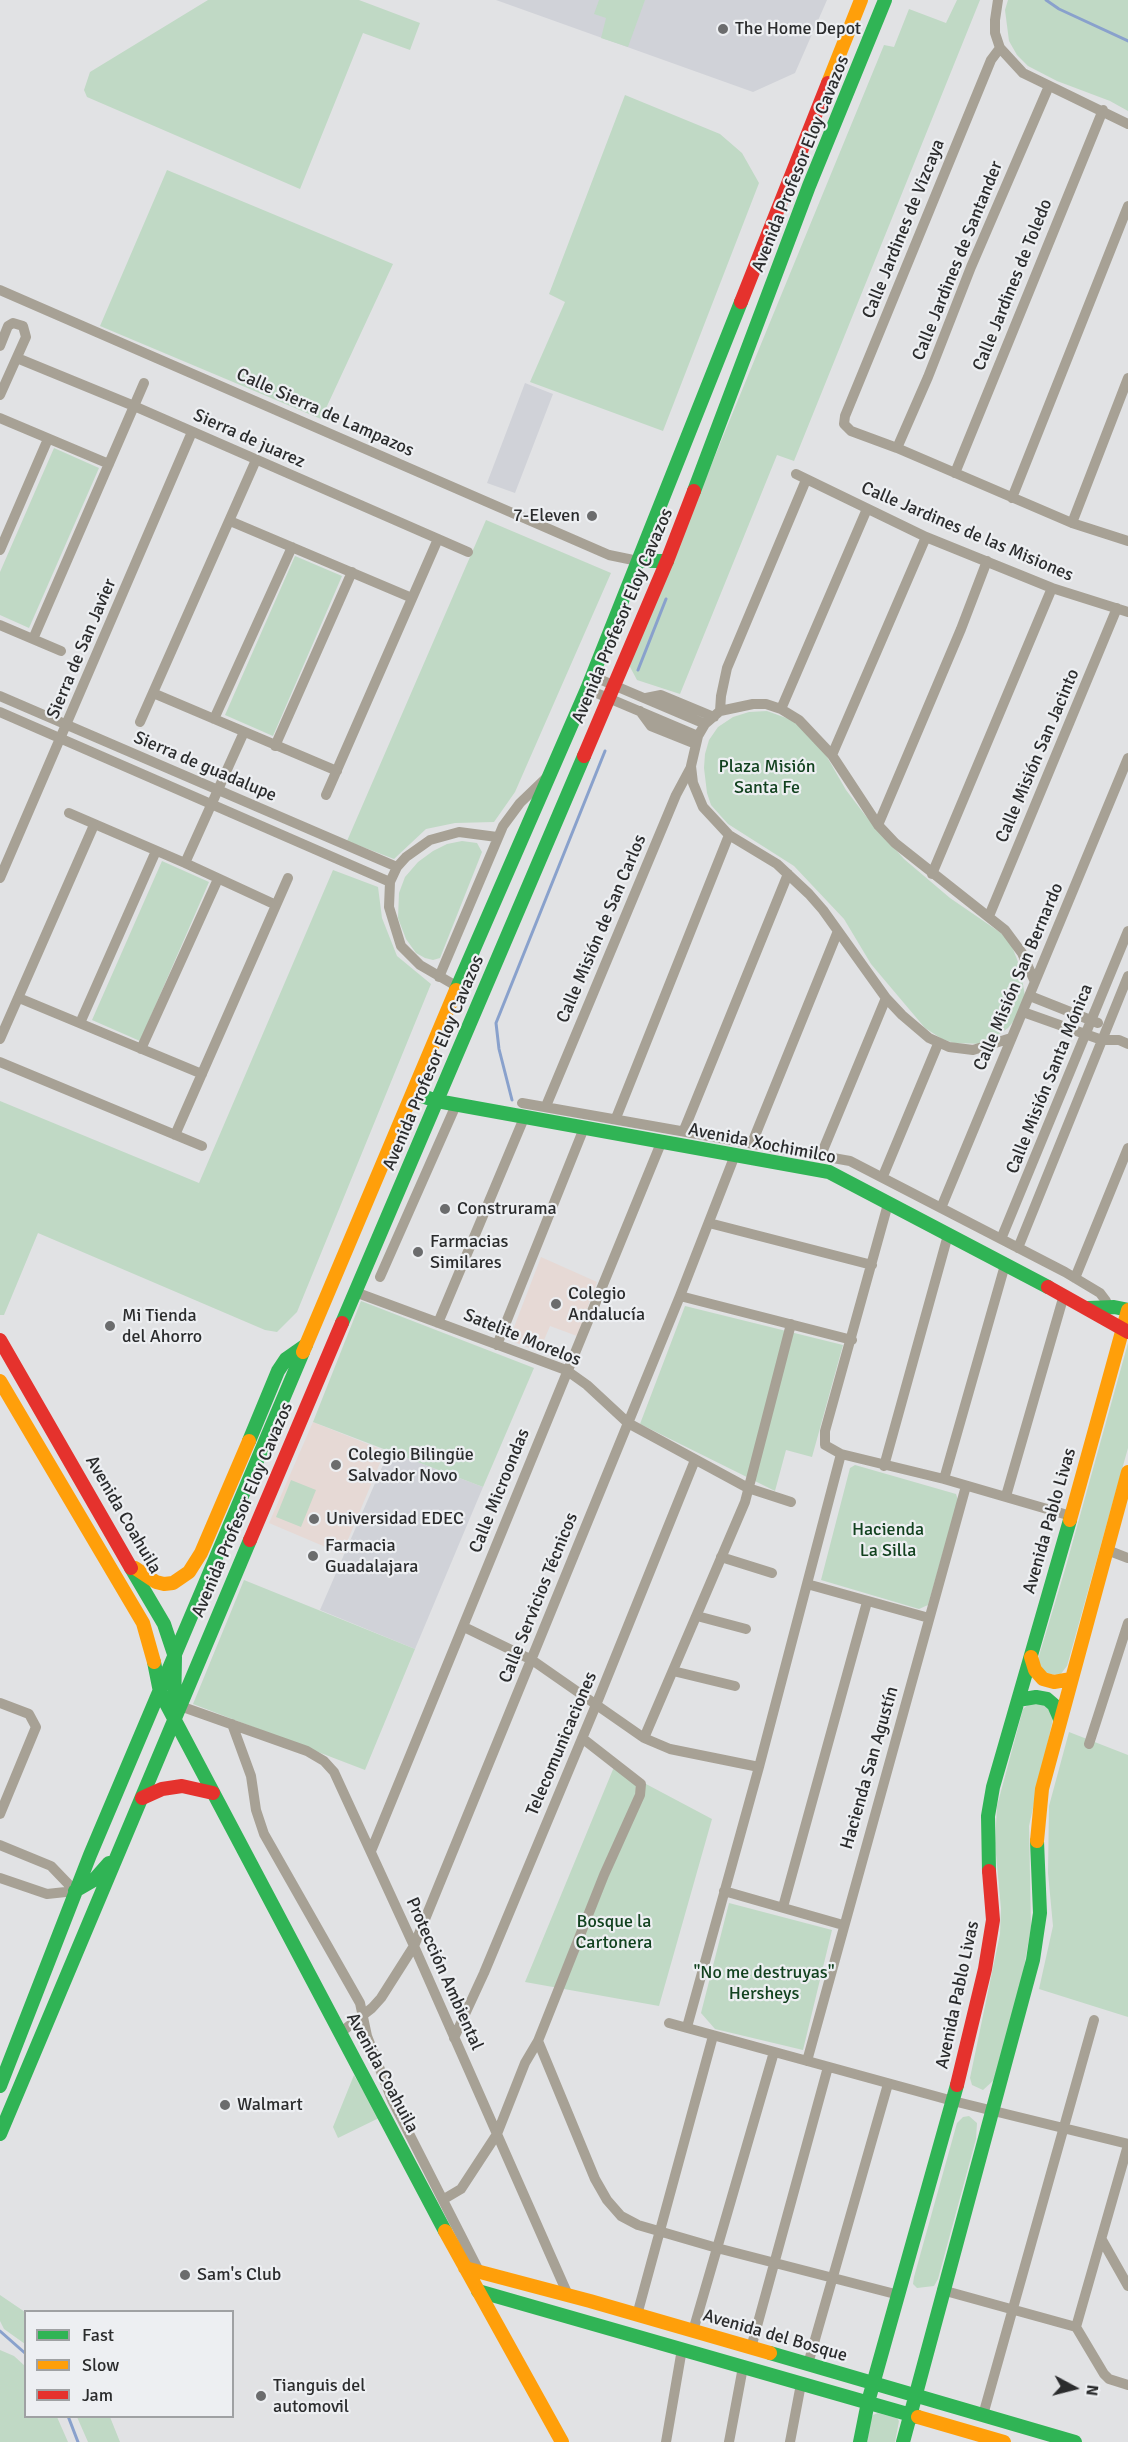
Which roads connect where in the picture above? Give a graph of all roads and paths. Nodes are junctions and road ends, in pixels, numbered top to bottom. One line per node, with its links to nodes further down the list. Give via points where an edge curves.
1 (861, 0): 8 (main road, Avenida Profesor Eloy Cavazos)
2 (885, 0): 9 (main road, Avenida Profesor Eloy Cavazos)
3 (998, 0): 4 (street, via 994,20)
4 (1000, 48): 5 (street, via 1023,73); 21 (street, Calle Jardines de Vizcaya, via 991,60 845,416 844,424 851,431)
5 (1049, 86): 6 (street); 21 (street, Calle Jardines de Santander)
6 (1103, 110): 7 (street); 24 (street, Calle Jardines de Toledo)
7 (1128, 124)
8 (787, 185): 9 (main road); 36 (main road, Avenida Profesor Eloy Cavazos)
9 (807, 192): 37 (main road, Avenida Profesor Eloy Cavazos)
10 (1128, 206): 25 (street)
11 (0, 290): 35 (street, Calle Sierra de Lampazos)
12 (0, 346): 13 (street, via 8,326 23,326 26,337)
13 (17, 358): 16 (street); 17 (street, Sierra de juarez)
14 (1128, 378): 28 (street)
15 (144, 383): 17 (street)
16 (0, 395)
17 (134, 406): 19 (street, Sierra de juarez); 23 (street)
18 (0, 418): 20 (street)
19 (192, 432): 22 (street, Sierra de juarez); 56 (street, Sierra de San Javier)
20 (48, 439): 23 (street); 33 (street)
21 (897, 448): 24 (street)
22 (256, 460): 27 (street); 30 (street, Sierra de juarez)
23 (109, 464): 45 (street)
24 (955, 473): 25 (street)
25 (1011, 498): 28 (street)
26 (867, 509): 29 (street, Calle Jardines de las Misiones); 51 (street); 53 (street, Calle Jardines de las Misiones, via 801,477 727,668)
27 (230, 520): 32 (street); 49 (street)
28 (1072, 523): 31 (street)
29 (926, 537): 38 (street, Calle Jardines de las Misiones); 61 (street)
30 (438, 539): 34 (street, Sierra de juarez); 42 (street)
31 (1128, 541)
32 (292, 546): 39 (street); 54 (street)
33 (0, 550)
34 (468, 552)
35 (618, 558): 36 (street, Calle Sierra de Lampazos); 40 (street)
36 (638, 561): 37 (main road); 40 (main road, Avenida Profesor Eloy Cavazos)
37 (667, 561): 48 (main road, Avenida Profesor Eloy Cavazos)
38 (987, 561): 41 (street, Calle Jardines de las Misiones); 71 (street)
39 (352, 572): 42 (street); 60 (street)
40 (632, 576): 47 (main road, Avenida Profesor Eloy Cavazos)
41 (1052, 588): 43 (street, Calle Jardines de las Misiones); 78 (street)
42 (412, 597): 64 (street)
43 (1123, 610): 84 (street, Calle Misión San Jacinto)
44 (1, 627): 45 (street)
45 (33, 639): 46 (street)
46 (61, 651)
47 (589, 682): 48 (street); 65 (main road, Avenida Profesor Eloy Cavazos)
48 (611, 691): 53 (street); 59 (street, via 639,711); 94 (main road, Avenida Profesor Eloy Cavazos)
49 (153, 693): 54 (street); 55 (street)
50 (0, 696): 56 (street, Sierra de guadalupe)
51 (781, 709): 53 (street, via 753,704); 61 (street, via 799,720)
52 (0, 712): 58 (street, Sierra de guadalupe)
53 (713, 717): 59 (street)
54 (214, 719): 57 (street)
55 (141, 722)
56 (67, 727): 58 (street, Sierra de San Javier); 66 (street, Sierra de guadalupe)
57 (244, 732): 60 (street); 66 (street)
58 (62, 738): 68 (street, Sierra de guadalupe); 79 (street, Sierra de San Javier)
59 (697, 740): 63 (street)
60 (275, 746): 64 (street)
61 (832, 755): 71 (street)
62 (1128, 758): 89 (street, Calle Misión San Bernardo)
63 (691, 765): 72 (street, via 693,783 703,807); 112 (street, Calle Misión de San Carlos)
64 (337, 771): 67 (street)
65 (549, 776): 73 (street, via 520,803); 90 (main road, Avenida Profesor Eloy Cavazos)
66 (217, 790): 68 (street); 76 (street, Sierra de guadalupe)
67 (326, 795)
68 (212, 804): 75 (street); 82 (street, Sierra de guadalupe)
69 (69, 813): 70 (street)
70 (94, 825): 74 (street); 92 (street)
71 (878, 825): 78 (street)
72 (729, 834): 77 (street); 114 (street)
73 (498, 837): 76 (street, via 467,832 444,834 417,848); 88 (street)
74 (156, 851): 75 (street); 97 (street)
75 (185, 863): 81 (street)
76 (397, 867): 82 (street)
77 (788, 874): 85 (street); 116 (street)
78 (932, 874): 84 (street)
79 (0, 878)
80 (288, 878): 83 (street)
81 (218, 879): 83 (street); 105 (street)
82 (390, 882): 88 (street, via 389,907 401,946)
83 (276, 905): 107 (street)
84 (989, 916): 89 (street, via 1015,941)
85 (838, 931): 93 (street); 119 (street)
86 (1128, 931): 96 (street, Calle Misión Santa Mónica)
87 (1128, 976): 98 (street, Calle Misión Santa Mónica)
88 (439, 978): 90 (street)
89 (1035, 982): 91 (street, Calle Misión San Bernardo)
90 (455, 993): 94 (main road); 108 (main road, Avenida Profesor Eloy Cavazos)
91 (1030, 996): 95 (street, Calle Misión San Bernardo); 96 (street)
92 (19, 998): 97 (street); 101 (street)
93 (886, 998): 104 (street, via 914,1027); 123 (street)
94 (478, 1004): 109 (main road, Avenida Profesor Eloy Cavazos)
95 (1023, 1012): 99 (street); 100 (street, Calle Misión San Bernardo)
96 (1092, 1020): 98 (street); 99 (street, Calle Misión Santa Mónica)
97 (80, 1023): 105 (street)
98 (1107, 1027): 102 (street, Calle Misión Santa Mónica); 103 (street)
99 (1086, 1034): 102 (street); 129 (street, Calle Misión Santa Mónica)
100 (1011, 1038): 104 (street, via 973,1050); 126 (street, Calle Misión San Bernardo)
101 (0, 1039)
102 (1102, 1040): 103 (street); 130 (street, Calle Misión Santa Mónica)
103 (1124, 1042)
104 (938, 1044): 124 (street)
105 (141, 1049): 107 (street)
106 (0, 1062): 117 (street)
107 (202, 1074): 117 (street)
108 (413, 1093): 109 (main road, Avenida Xochimilco); 146 (main road, Avenida Profesor Eloy Cavazos)
109 (437, 1101): 111 (main road, Avenida Xochimilco); 135 (main road, Avenida Profesor Eloy Cavazos)
110 (522, 1102): 112 (street)
111 (456, 1105): 113 (main road, Avenida Xochimilco); 133 (street)
112 (546, 1106): 114 (street)
113 (524, 1118): 115 (main road, Avenida Xochimilco); 140 (street)
114 (616, 1118): 116 (street)
115 (584, 1128): 118 (main road, Avenida Xochimilco); 145 (street)
116 (684, 1130): 119 (street)
117 (176, 1135): 120 (street)
118 (661, 1143): 122 (main road, Avenida Xochimilco); 147 (street, Calle Microondas)
119 (752, 1143): 123 (street)
120 (202, 1146)
121 (1128, 1148): 134 (street)
122 (735, 1155): 125 (main road, Avenida Xochimilco, via 830,1172); 127 (street, Calle Servicios Técnicos)
123 (821, 1155): 124 (street, via 850,1161)
124 (883, 1176): 126 (street)
125 (888, 1204): 128 (main road, Avenida Xochimilco); 131 (street)
126 (941, 1208): 129 (street)
127 (709, 1223): 131 (street); 137 (street, Calle Servicios Técnicos)
128 (948, 1235): 132 (main road, Avenida Xochimilco); 152 (street)
129 (1001, 1239): 130 (street)
130 (1018, 1248): 134 (street)
131 (872, 1265): 144 (street)
132 (1005, 1265): 136 (main road, Avenida Xochimilco); 154 (street)
133 (380, 1277)
134 (1075, 1278): 139 (street, via 1103,1295)
135 (355, 1292): 140 (street, Satelite Morelos); 187 (main road, Avenida Profesor Eloy Cavazos)
136 (1064, 1295): 139 (main road, Avenida Xochimilco); 157 (street)
137 (680, 1296): 141 (street); 149 (street, Calle Servicios Técnicos)
138 (1128, 1310): 139 (main road, Avenida Xochimilco); 142 (main road, Avenida Pablo Livas)
139 (1103, 1312): 142 (main road)
140 (438, 1323): 145 (street, Satelite Morelos)
141 (791, 1324): 144 (street); 156 (street)
142 (1125, 1330): 159 (main road, Avenida Pablo Livas)
143 (0, 1340): 164 (main road, Avenida Coahuila)
144 (852, 1340): 150 (street, via 825,1431 825,1445)
145 (497, 1344): 147 (street, Satelite Morelos)
146 (306, 1345): 160 (main road, via 286,1359 278,1371); 166 (main road, Avenida Profesor Eloy Cavazos)
147 (566, 1370): 149 (street, Satelite Morelos, via 587,1384); 173 (street, Calle Microondas)
148 (0, 1381): 165 (main road, Avenida Coahuila)
149 (628, 1423): 151 (street, Satelite Morelos); 179 (street, Calle Servicios Técnicos)
150 (840, 1454): 152 (street); 168 (street)
151 (695, 1460): 156 (street, Satelite Morelos); 186 (street, Telecomunicaciones)
152 (884, 1466): 154 (street)
153 (1128, 1472): 161 (main road)
154 (944, 1479): 155 (street)
155 (966, 1486): 157 (street); 171 (street, Hacienda San Agustín)
156 (748, 1488): 158 (street, Satelite Morelos); 162 (street)
157 (1006, 1496): 159 (street)
158 (791, 1502)
159 (1071, 1516): 178 (main road, Avenida Pablo Livas)
160 (213, 1522): 164 (main road, via 189,1572 173,1583 156,1582); 166 (main road)
161 (1107, 1550): 163 (street); 181 (main road)
162 (721, 1557): 167 (street); 170 (street)
163 (1128, 1558)
164 (128, 1560): 165 (main road, via 121,1552 113,1553); 175 (main road, Avenida Coahuila)
165 (109, 1567): 176 (main road, Avenida Coahuila, via 142,1623)
166 (211, 1572): 177 (main road, Avenida Profesor Eloy Cavazos)
167 (772, 1573)
168 (807, 1584): 169 (street); 193 (street)
169 (867, 1602): 171 (street); 203 (street)
170 (697, 1616): 174 (street); 180 (street)
171 (929, 1618): 204 (street, Hacienda San Agustín)
172 (1128, 1623): 192 (street)
173 (464, 1627): 179 (street); 199 (street, Calle Microondas)
174 (746, 1629)
175 (170, 1639): 176 (main road, via 164,1654); 177 (main road, Avenida Coahuila)
176 (153, 1652): 183 (main road, Avenida Coahuila)
177 (175, 1657): 183 (main road, Avenida Profesor Eloy Cavazos); 187 (main road, Avenida Coahuila)
178 (1030, 1657): 181 (main road, via 1043,1679); 184 (main road, Avenida Pablo Livas)
179 (532, 1660): 186 (street); 205 (street, Calle Servicios Técnicos)
180 (673, 1671): 182 (street); 191 (street)
181 (1071, 1679): 188 (main road)
182 (735, 1686)
183 (160, 1692): 187 (main road, Avenida Coahuila); 201 (main road, Avenida Profesor Eloy Cavazos)
184 (1018, 1700): 188 (main road, via 1047,1700); 220 (main road, Avenida Pablo Livas, via 997,1769 988,1816 993,1907 989,1951)
185 (0, 1703): 196 (street, via 28,1714 36,1727)
186 (596, 1705): 190 (street, Telecomunicaciones); 191 (street)
187 (177, 1713): 189 (street, Protección Ambiental); 194 (main road, Avenida Coahuila); 195 (main road, Avenida Profesor Eloy Cavazos)
188 (1060, 1719): 221 (main road, via 1039,1805 1037,1941)
189 (232, 1724): 199 (street, Protección Ambiental, via 324,1761 334,1772); 207 (street, via 251,1776 264,1834 344,1972)
190 (582, 1738): 213 (street, Telecomunicaciones); 214 (street, via 641,1788)
191 (644, 1738): 193 (street, via 670,1749)
192 (1089, 1744)
193 (759, 1767): 202 (street)
194 (213, 1794): 195 (main road, via 182,1786); 211 (main road, Avenida Coahuila)
195 (142, 1798): 198 (main road, Avenida Profesor Eloy Cavazos)
196 (0, 1814)
197 (0, 1845): 201 (street, via 51,1866)
198 (119, 1850): 201 (main road, via 94,1880); 206 (main road, Avenida Profesor Eloy Cavazos)
199 (370, 1851): 205 (street, Protección Ambiental)
200 (0, 1878): 201 (street, via 47,1894)
201 (75, 1891): 206 (main road, via 81,1913); 219 (main road, Avenida Profesor Eloy Cavazos)
202 (724, 1892): 203 (street); 210 (street)
203 (783, 1907): 204 (street)
204 (843, 1925): 216 (street, Hacienda San Agustín)
205 (414, 1946): 207 (street, Calle Servicios Técnicos, via 389,1988); 213 (street, Protección Ambiental)
206 (76, 1952): 223 (main road, Avenida Profesor Eloy Cavazos)
207 (364, 2015): 211 (street, Calle Servicios Técnicos); 226 (street, via 367,2036 392,2100)
208 (1094, 2020): 222 (street)
209 (669, 2023): 210 (street)
210 (687, 2027): 212 (street)
211 (340, 2033): 231 (main road, Avenida Coahuila)
212 (713, 2036): 215 (street); 227 (street)
213 (454, 2038): 224 (street, Protección Ambiental)
214 (538, 2041): 224 (street); 227 (street, via 595,2179 613,2210 629,2222)
215 (774, 2052): 216 (street); 229 (street)
216 (807, 2061): 217 (street)
217 (828, 2067): 218 (street); 230 (street)
218 (888, 2084): 220 (street); 232 (street)
219 (0, 2086)
220 (953, 2101): 221 (street); 237 (main road, Avenida Pablo Livas)
221 (992, 2111): 222 (street); 234 (main road)
222 (1064, 2127): 225 (street); 239 (street)
223 (0, 2134)
224 (497, 2134): 226 (street, via 461,2189); 236 (street, Protección Ambiental)
225 (1128, 2144): 228 (street)
226 (444, 2199): 231 (street)
227 (660, 2230): 229 (street); 240 (street)
228 (1102, 2240): 233 (street); 242 (street)
229 (717, 2248): 230 (street); 243 (street)
230 (775, 2262): 232 (street); 244 (street)
231 (472, 2269): 235 (main road, Avenida Coahuila); 236 (main road, Avenida del Bosque)
232 (832, 2278): 237 (street); 246 (street)
233 (1128, 2286)
234 (942, 2290): 239 (street); 251 (main road)
235 (478, 2291): 241 (main road); 256 (main road, Avenida Coahuila)
236 (568, 2295): 238 (main road, Avenida del Bosque)
237 (899, 2295): 248 (main road, Avenida Pablo Livas)
238 (590, 2301): 240 (main road, Avenida del Bosque); 241 (main road)
239 (1012, 2309): 242 (street); 254 (street)
240 (637, 2315): 243 (main road, Avenida del Bosque)
241 (587, 2322): 245 (main road)
242 (1076, 2327): 250 (street, via 1104,2374)
243 (693, 2331): 244 (main road, Avenida del Bosque)
244 (751, 2348): 246 (main road, Avenida del Bosque)
245 (682, 2349): 247 (main road); 257 (street)
246 (808, 2364): 248 (main road, Avenida del Bosque)
247 (743, 2367): 249 (main road); 258 (street)
248 (874, 2383): 251 (main road, Avenida del Bosque); 252 (main road, Avenida Pablo Livas)
249 (801, 2384): 252 (main road); 259 (street)
250 (1128, 2385)
251 (914, 2394): 253 (main road); 254 (main road, Avenida del Bosque)
252 (868, 2402): 253 (main road); 260 (main road, Avenida Pablo Livas)
253 (909, 2414): 255 (main road); 261 (main road)
254 (983, 2415): 263 (main road, Avenida del Bosque)
255 (968, 2437): 262 (main road)
256 (562, 2442)
257 (666, 2442)
258 (729, 2442)
259 (790, 2442)
260 (860, 2442)
261 (903, 2442)
262 (1004, 2442)
263 (1075, 2442)

